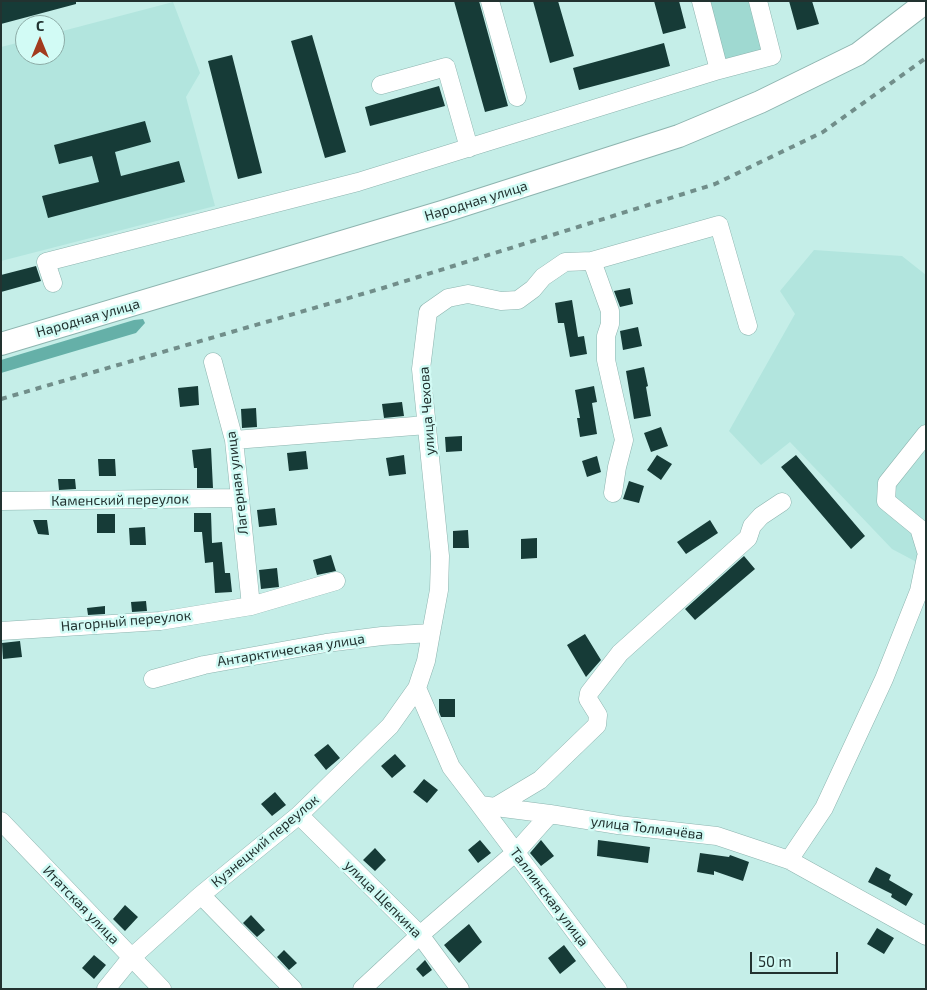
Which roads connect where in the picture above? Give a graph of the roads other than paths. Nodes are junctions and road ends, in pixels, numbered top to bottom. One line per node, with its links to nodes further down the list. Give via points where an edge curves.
1 (490, 1): 7 (street)
2 (701, 1): 5 (street)
3 (758, 1): 5 (street, via 772,56)
4 (926, 2): 12 (main road, Народная улица, via 858,54 760,102 679,136 442,212)
5 (719, 70): 8 (street)
6 (381, 85): 8 (street, via 446,67)
7 (517, 97)
8 (468, 148): 10 (street, via 358,182 46,262)
9 (592, 262): 11 (street, улица Чехова, via 720,225); 14 (street, улица Чехова, via 565,262 518,300 501,301 468,294 448,298 428,312 421,369); 17 (street, via 610,311 606,360 624,440)
10 (53, 283)
11 (748, 326)
12 (1, 344)
13 (213, 362): 16 (street, Лагерная улица)
14 (427, 425): 16 (street); 26 (street, улица Чехова, via 440,556 439,590)
15 (926, 434): 21 (street, via 887,483 886,500 919,528)
16 (234, 440): 18 (street, Лагерная улица)
17 (613, 493)
18 (239, 498): 19 (street, Каменский переулок); 24 (street, Лагерная улица)
19 (1, 501)
20 (782, 502): 29 (street, via 761,516 752,526 748,538 620,653 589,692 588,699 598,715 598,725 540,780)
21 (926, 551)
22 (926, 557): 34 (street, via 919,590 884,679 824,808)
23 (336, 581): 24 (street, Нагорный переулок)
24 (251, 606): 25 (street, Нагорный переулок, via 160,621)
25 (1, 631)
26 (431, 633): 27 (street, Антарктическая улица, via 326,643 204,665); 28 (street, улица Чехова)
27 (152, 679)
28 (417, 688): 29 (street, via 451,767); 31 (street, Кузнецкий переулок, via 390,726)
29 (488, 806): 30 (street, улица Толмачёва); 33 (street, Таллинская улица)
30 (550, 814): 33 (street); 34 (street, улица Толмачёва, via 618,826 716,836)
31 (299, 815): 35 (street, Кузнецкий переулок); 36 (street, улица Щепкина)
32 (1, 821): 38 (street, Итатская улица)
33 (516, 852): 36 (street); 44 (street, Таллинская улица)
34 (789, 860): 37 (street, улица Толмачёва)
35 (201, 895): 38 (street, Кузнецкий переулок); 41 (street)
36 (420, 936): 42 (street); 43 (street, улица Щепкина)
37 (926, 936)
38 (132, 958): 39 (street, Кузнецкий переулок); 40 (street, Итатская улица)
39 (106, 989)
40 (162, 989)
41 (293, 989)
42 (362, 989)
43 (460, 989)
44 (618, 989)

